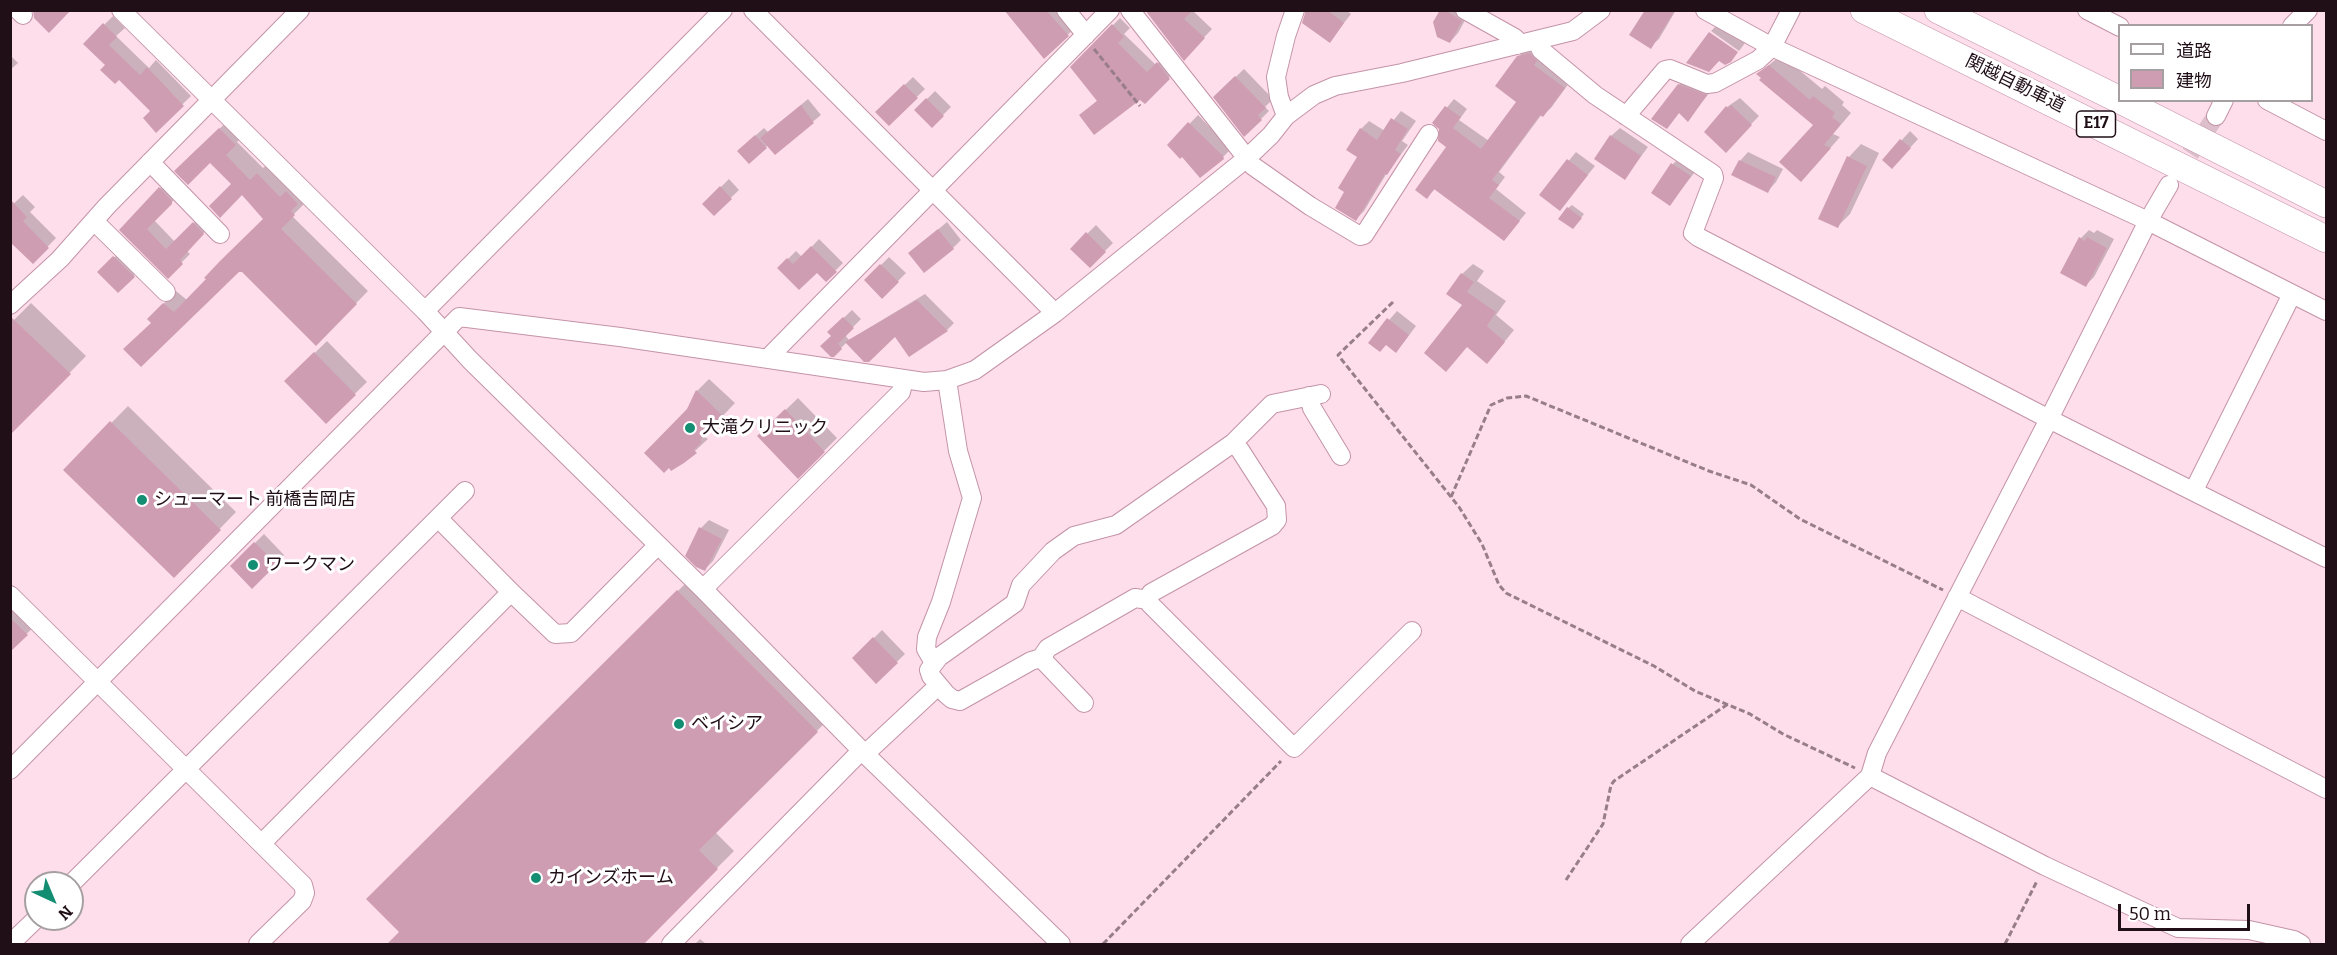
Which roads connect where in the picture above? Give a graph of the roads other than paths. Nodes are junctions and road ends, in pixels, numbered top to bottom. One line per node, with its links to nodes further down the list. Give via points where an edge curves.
1 (121, 10): 22 (street)
2 (300, 10): 22 (street)
3 (723, 10): 41 (street)
4 (753, 10): 32 (street)
5 (1066, 10): 17 (street)
6 (1110, 10): 17 (street)
7 (1130, 10): 29 (street)
8 (1295, 10): 25 (street, via 1276,77)
9 (1465, 10): 19 (street, via 1515,38)
10 (1601, 10): 18 (street, via 1573,31)
11 (1705, 10): 20 (street)
12 (1791, 10): 20 (street)
13 (1864, 10): 37 (highway, 関越自動車道 / E17)
14 (1938, 10): 21 (highway, 関越自動車道 / E17)
15 (2096, 13): 16 (street)
16 (2118, 26)
17 (1086, 35): 32 (street)
18 (1537, 41): 19 (street); 26 (street, via 1557,64)
19 (1517, 45): 25 (street, via 1335,86 1314,95)
20 (1772, 47): 26 (street, via 1758,60 1715,83 1665,70); 35 (street)
21 (2118, 99)
22 (212, 100): 30 (street); 41 (street)
23 (2124, 102): 33 (highway, 関越自動車道 / E17)
24 (2271, 102): 27 (street)
25 (1286, 116): 29 (street)
26 (1626, 116): 48 (street, via 1713,174 1693,233 1698,237)
27 (2326, 131)
28 (1429, 134): 29 (street, via 1360,236 1294,195)
29 (1247, 158): 43 (street)
30 (150, 162): 34 (street); 36 (street)
31 (2169, 185): 35 (street)
32 (934, 190): 43 (street); 45 (street, via 772,354)
33 (2326, 204)
34 (94, 221): 38 (street); 40 (street)
35 (2148, 221): 39 (street); 48 (street)
36 (220, 234)
37 (2326, 239)
38 (166, 292)
39 (2292, 294): 42 (street); 52 (street)
40 (10, 305)
41 (425, 310): 44 (street)
42 (2326, 311)
43 (1055, 313): 47 (street, via 975,370)
44 (446, 332): 45 (street, via 464,316); 54 (street); 64 (street)
45 (772, 359): 46 (street)
46 (904, 379): 47 (street); 56 (street, via 901,392)
47 (947, 380): 63 (street, via 958,451 972,498 927,638 926,649)
48 (2049, 419): 52 (street); 59 (street)
49 (1237, 439): 50 (street, via 1272,404 1315,395 1312,408); 60 (street, via 1276,506 1277,520 1151,593); 63 (street, via 1116,525 1074,536 1053,551 1021,585 1015,603)
50 (1341, 456)
51 (465, 490): 53 (street)
52 (2194, 490): 55 (street)
53 (438, 518): 57 (street); 68 (street)
54 (657, 546): 56 (street); 57 (street, via 571,633 555,634)
55 (2326, 558)
56 (703, 589): 67 (street)
57 (511, 592): 72 (street)
58 (10, 595): 64 (street)
59 (1957, 597): 70 (street, via 1877,753); 71 (street)
60 (1149, 600): 61 (street, via 1294,748); 62 (street, via 1135,598 1048,648)
61 (1412, 631)
62 (1041, 658): 65 (street, via 960,701 951,699); 66 (street)
63 (933, 661): 65 (street, via 929,670)
64 (99, 681): 68 (street); 69 (street)
65 (938, 686): 67 (street)
66 (1084, 703)
67 (863, 752): 77 (street); 78 (street)
68 (187, 768): 72 (street); 73 (street)
69 (10, 770)
70 (1870, 776): 79 (street); 80 (street, via 2045,866 2178,928 2249,930)
71 (2326, 789)
72 (262, 843): 76 (street, via 303,885 304,893 302,901)
73 (84, 871)
74 (24, 931): 75 (street)
75 (10, 944)
76 (258, 945)
77 (670, 945)
78 (1061, 945)
79 (1690, 945)
80 (2301, 945)

